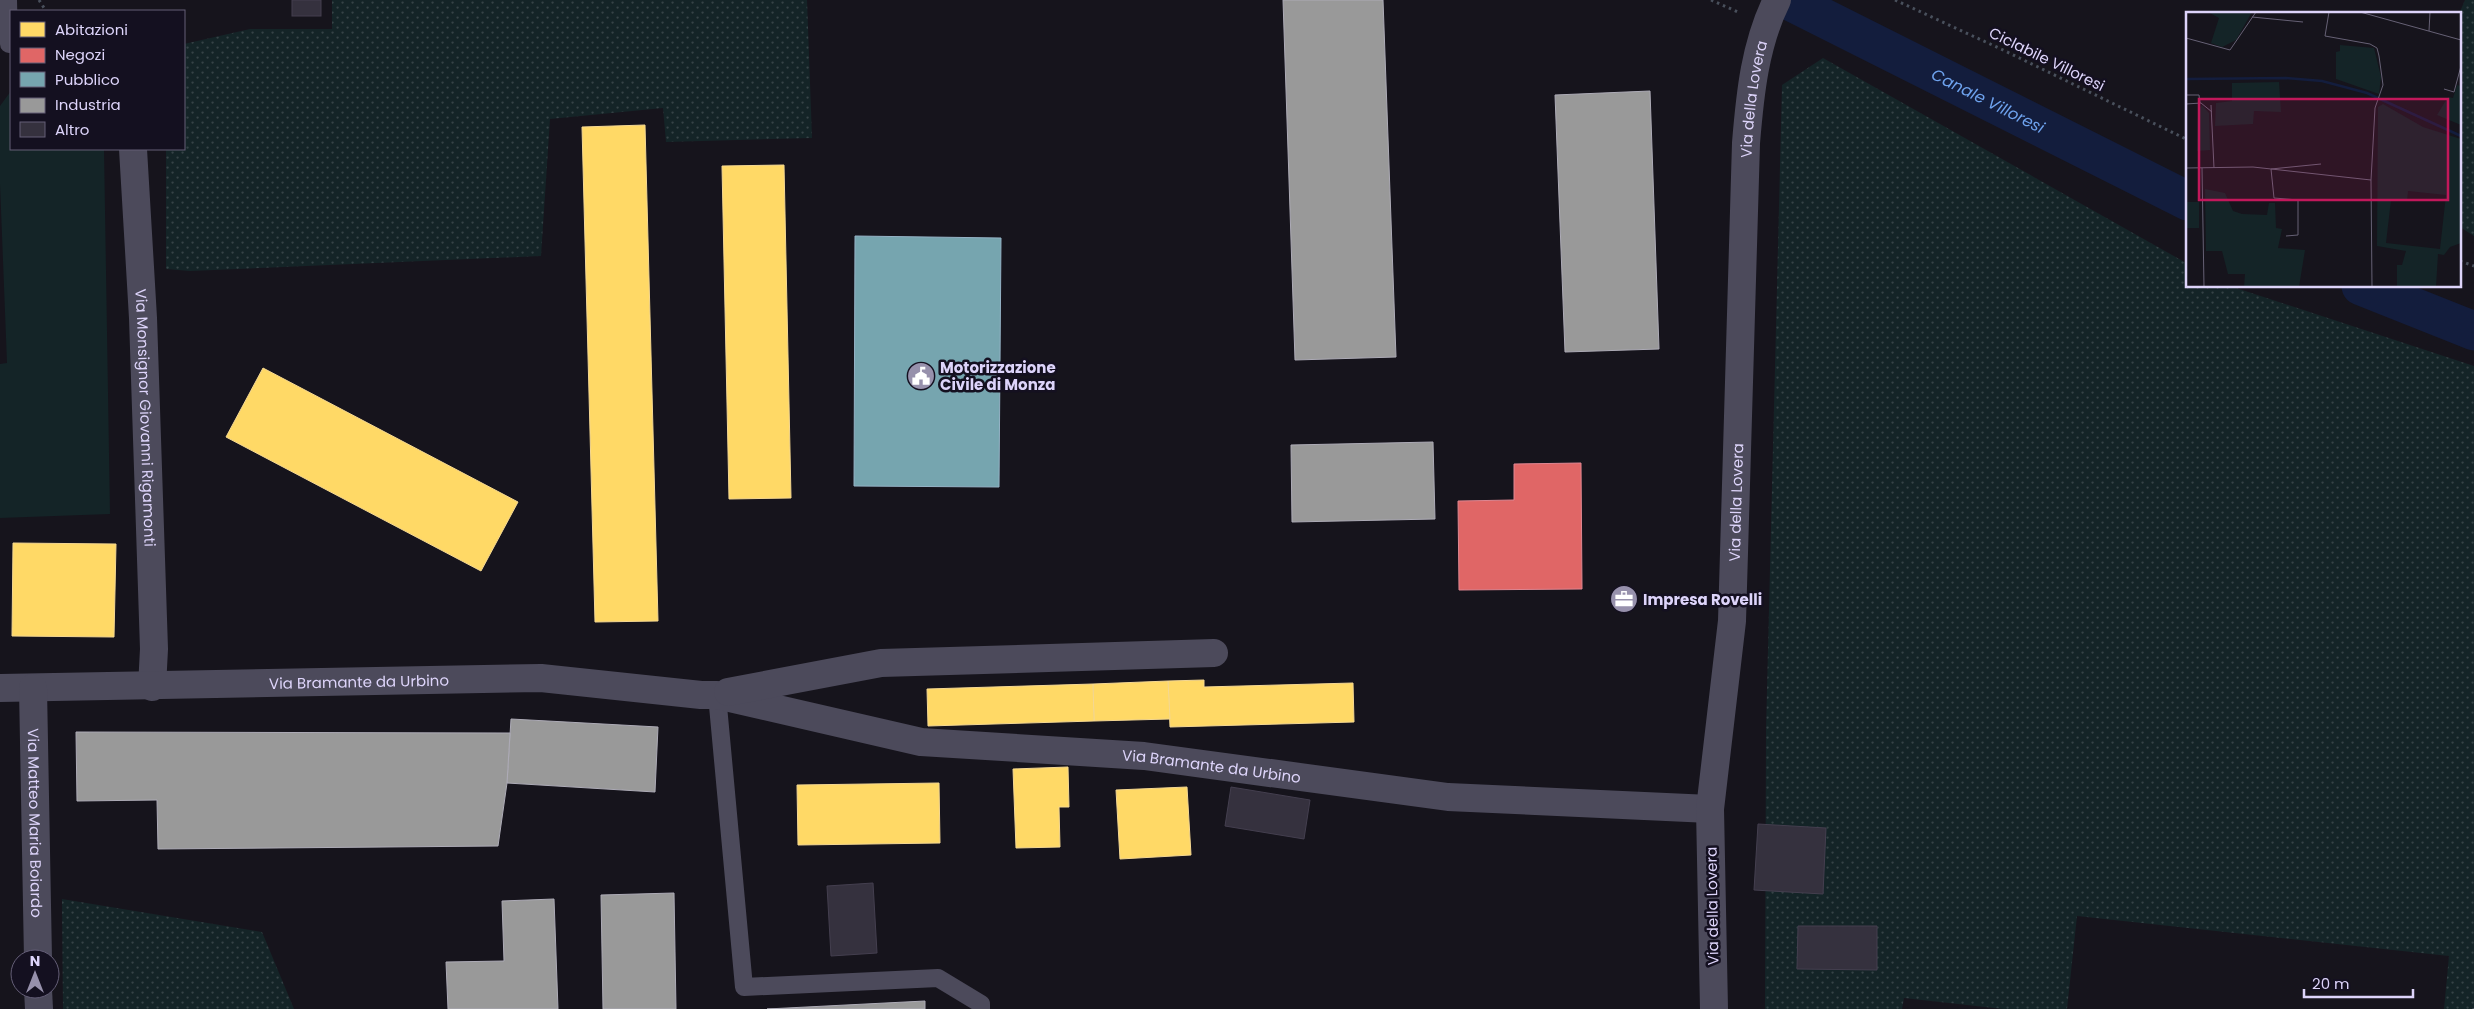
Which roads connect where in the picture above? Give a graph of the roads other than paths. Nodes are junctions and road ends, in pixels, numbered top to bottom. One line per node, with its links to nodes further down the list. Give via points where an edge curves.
1 (8, 0): 3 (lane)
2 (1777, 0): 10 (street, Via della Lovera, via 1765,25 1750,95 1746,142 1732,621)
3 (7, 44)
4 (133, 150): 6 (street, Via Monsignor Giovanni Rigamonti, via 143,327 154,649)
5 (1214, 653): 9 (street, Via Bramante da Urbino, via 881,663)
6 (152, 687): 8 (street, Via Bramante da Urbino); 9 (street, Via Bramante da Urbino, via 541,678)
7 (0, 688): 8 (street, Via Bramante da Urbino)
8 (33, 688): 11 (street, Via Matteo Maria Boiardo)
9 (717, 695): 10 (street, Via Bramante da Urbino, via 922,742 1144,756 1448,797); 12 (lane, via 744,987 938,978 981,1004)
10 (1710, 808): 13 (street, Via della Lovera)
11 (38, 949)
12 (981, 1009)
13 (1714, 1009)

